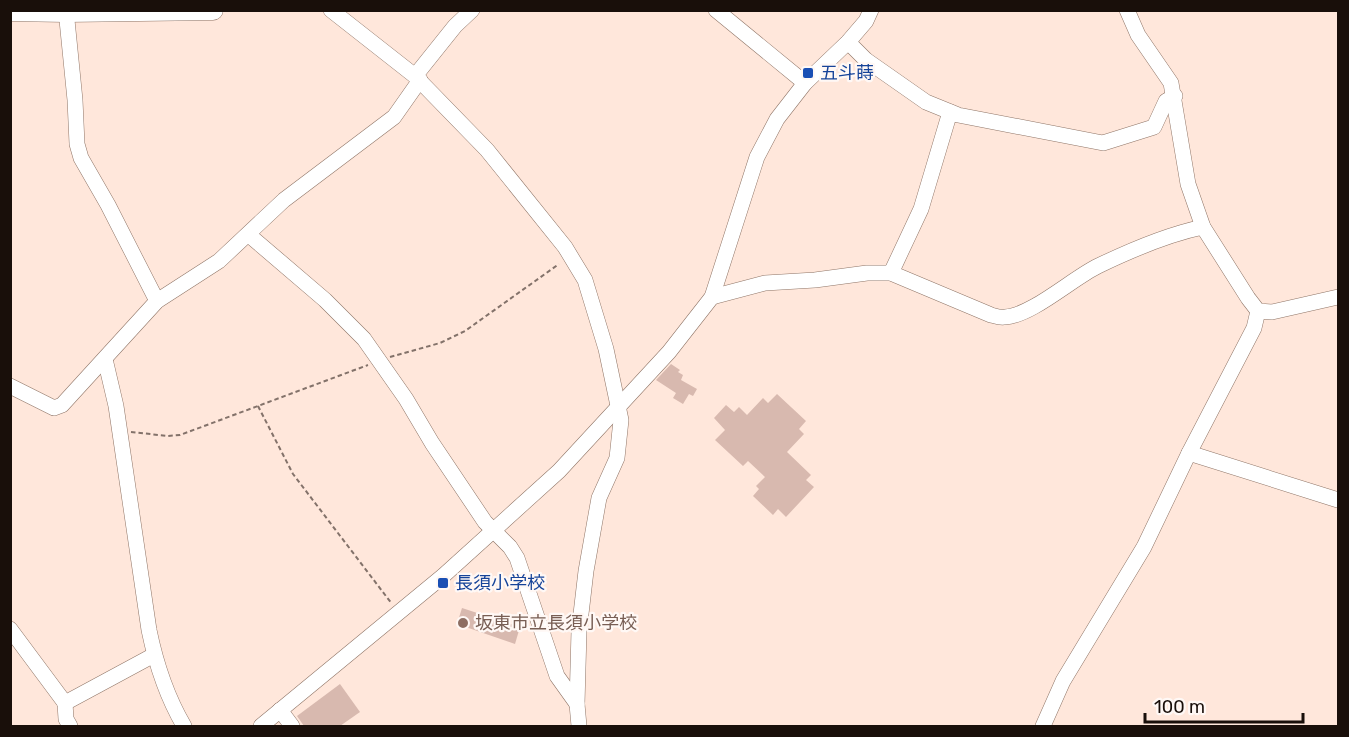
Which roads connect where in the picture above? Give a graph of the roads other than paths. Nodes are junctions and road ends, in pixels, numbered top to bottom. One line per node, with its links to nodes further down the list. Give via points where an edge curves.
1 (213, 10): 8 (main road)
2 (331, 10): 10 (street)
3 (472, 10): 10 (street, via 455,26)
4 (716, 10): 11 (street)
5 (871, 10): 9 (street)
6 (1128, 10): 12 (street, via 1138,35 1171,83)
7 (10, 11): 8 (main road)
8 (66, 11): 19 (street, via 81,158)
9 (848, 42): 11 (street); 13 (street, via 891,78 926,102)
10 (418, 78): 15 (street, via 394,117 284,200); 23 (street, via 487,150 571,256 585,280 596,313)
11 (805, 83): 17 (street, via 777,119 758,157)
12 (1175, 96): 13 (street, via 1166,100 1154,127 1103,143); 14 (street, via 1188,183)
13 (950, 112): 16 (street, via 921,209)
14 (1203, 227): 16 (street, via 1097,267 1015,316 1003,318); 20 (street)
15 (249, 235): 19 (street, via 219,261); 26 (street, via 364,339)
16 (891, 273): 17 (street, via 765,283)
17 (712, 297): 23 (street, via 669,352)
18 (1338, 297): 20 (street, via 1272,312)
19 (158, 301): 21 (street)
20 (1258, 311): 24 (street, via 1254,328)
21 (105, 359): 22 (street, via 63,405 54,408); 28 (street, via 120,430)
22 (10, 386)
23 (618, 406): 26 (street, via 559,471); 30 (street, via 621,420 617,458 599,498 586,571)
24 (1189, 453): 25 (street); 37 (street, via 1144,547 1063,681)
25 (1338, 500)
26 (493, 531): 30 (street, via 517,558 557,676); 31 (street)
27 (10, 629): 29 (street)
28 (154, 655): 29 (street); 33 (street)
29 (65, 703): 32 (street)
30 (577, 704): 36 (street)
31 (280, 710): 34 (street); 35 (street)
32 (70, 726)
33 (184, 726)
34 (261, 726)
35 (292, 726)
36 (579, 726)
37 (1043, 726)

